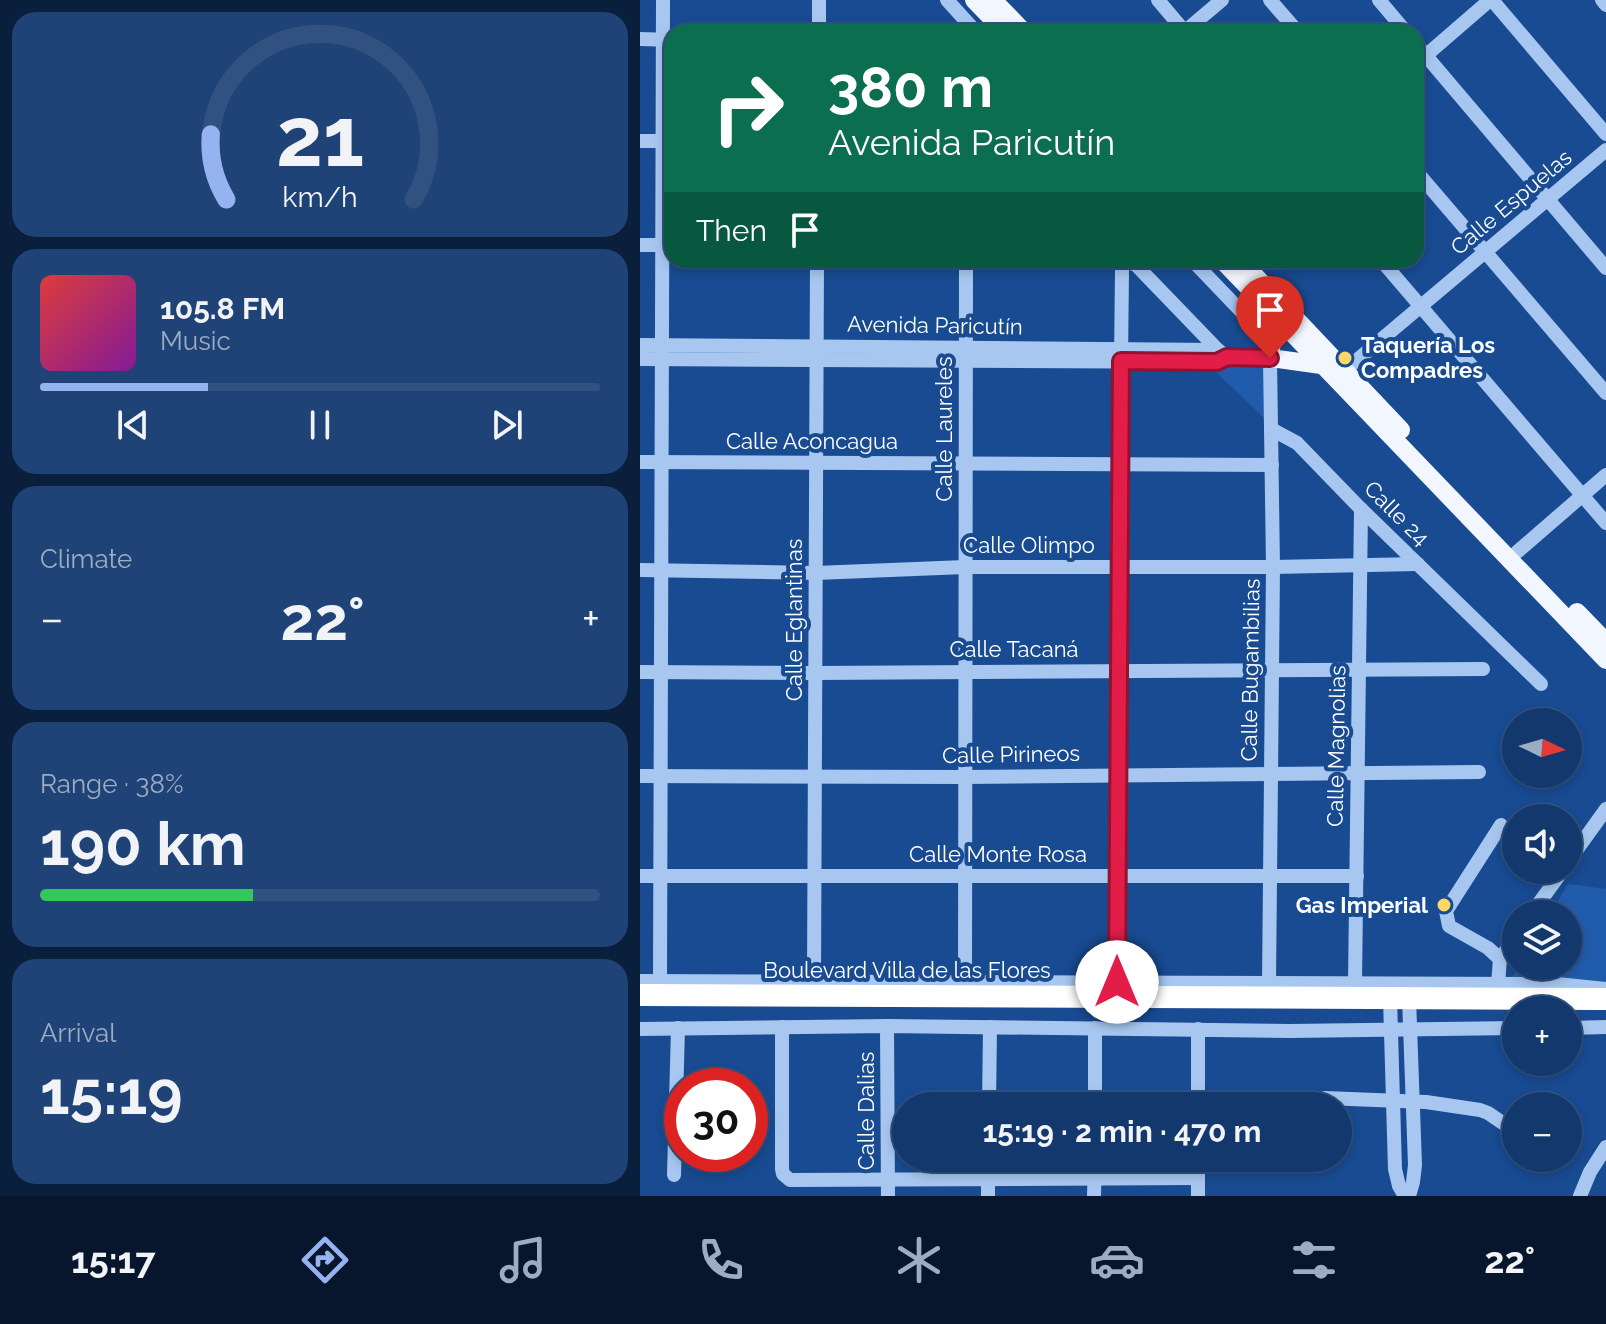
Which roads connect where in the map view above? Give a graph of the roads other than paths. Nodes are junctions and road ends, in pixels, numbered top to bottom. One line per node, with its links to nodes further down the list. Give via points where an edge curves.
1 (663, 0): 13 (street)
2 (819, 0): 14 (street)
3 (947, 0): 15 (street)
4 (974, 0): 16 (main road)
5 (993, 0): 17 (main road)
6 (1158, 0): 18 (street)
7 (1222, 0): 19 (street)
8 (1270, 0): 20 (street)
9 (1379, 0): 21 (street)
10 (1491, 0): 24 (street); 26 (street)
11 (1602, 0): 12 (street)
12 (1606, 5)
13 (666, 24)
14 (819, 24)
15 (969, 24)
16 (997, 24)
17 (1016, 24)
18 (1178, 24)
19 (1194, 24)
20 (1291, 24)
21 (1399, 24)
22 (640, 39): 23 (street)
23 (664, 40)
24 (1424, 50)
25 (1424, 60): 31 (street)
26 (1606, 134)
27 (640, 141): 28 (street)
28 (664, 141)
29 (1606, 150): 31 (street, Calle Espuelas)
30 (1424, 180): 34 (street)
31 (1548, 199): 34 (street, Calle Espuelas); 44 (street)
32 (640, 245): 33 (street)
33 (664, 245)
34 (1486, 252): 45 (street, Calle Espuelas); 58 (street)
35 (666, 268): 49 (street)
36 (817, 268): 50 (street, Calle Eglantinas)
37 (966, 268): 51 (street, Calle Laureles)
38 (1123, 268): 52 (street)
39 (1139, 268): 53 (street)
40 (1200, 268): 46 (street, via 1258,329)
41 (1229, 268): 46 (main road)
42 (1245, 268): 46 (main road)
43 (1388, 268): 45 (street)
44 (1606, 268)
45 (1421, 307): 57 (street, Calle Espuelas); 67 (street)
46 (1281, 323): 47 (main road); 54 (main road)
47 (1306, 339): 54 (main road); 56 (main road); 57 (main road)
48 (640, 345): 49 (street, Avenida Paricutín)
49 (662, 352): 50 (street, Avenida Paricutín); 55 (street, Avenida Paricutín); 61 (street)
50 (817, 352): 51 (street, Avenida Paricutín); 62 (street, Calle Eglantinas)
51 (966, 354): 52 (street, Avenida Paricutín); 63 (street, Calle Laureles)
52 (1121, 355): 53 (street, Avenida Paricutín); 64 (street)
53 (1221, 357): 54 (street, Avenida Paricutín)
54 (1270, 358): 56 (main road); 59 (street, Calle Bugambilias)
55 (640, 359)
56 (1321, 365): 57 (main road)
57 (1340, 375): 70 (main road); 80 (main road)
58 (1606, 393)
59 (1271, 429): 65 (street, Calle Bugambilias); 68 (street, Calle 24, via 1297,443)
60 (640, 462): 61 (street, Calle Aconcagua)
61 (662, 462): 62 (street, Calle Aconcagua); 77 (street)
62 (816, 463): 63 (street, Calle Aconcagua); 78 (street, Calle Eglantinas)
63 (966, 465): 64 (street, Calle Aconcagua); 73 (street, Calle Laureles)
64 (1121, 465): 65 (street, Calle Aconcagua); 74 (street)
65 (1272, 465): 75 (street, Calle Bugambilias)
66 (1606, 475): 67 (street)
67 (1582, 495): 69 (street); 70 (street)
68 (1361, 509): 71 (street, Calle 24); 72 (street, Calle Magnolias)
69 (1606, 523)
70 (1517, 552): 79 (main road)
71 (1418, 564): 72 (street, Calle Olimpo); 89 (street, Calle 24)
72 (1360, 566): 75 (street, Calle Olimpo); 81 (street, Calle Magnolias)
73 (965, 567): 74 (street, Calle Olimpo); 78 (street, Calle Olimpo); 85 (street, Calle Laureles)
74 (1120, 567): 75 (street, Calle Olimpo); 83 (street)
75 (1273, 567): 84 (street, Calle Bugambilias)
76 (640, 570): 77 (street, Calle Olimpo)
77 (661, 571): 78 (street, Calle Olimpo); 87 (street)
78 (816, 573): 88 (street, Calle Eglantinas)
79 (1606, 642)
80 (1606, 660)
81 (1359, 669): 82 (street, Calle Tacaná); 84 (street, Calle Tacaná); 91 (street, Calle Magnolias)
82 (1483, 669)
83 (1119, 670): 84 (street, Calle Tacaná); 85 (street, Calle Tacaná); 93 (street)
84 (1272, 670): 92 (street, Calle Bugambilias)
85 (965, 671): 88 (street, Calle Tacaná); 97 (street, Calle Laureles)
86 (640, 672): 87 (street, Calle Tacaná)
87 (661, 672): 88 (street, Calle Tacaná); 95 (street)
88 (815, 673): 96 (street, Calle Eglantinas)
89 (1541, 684)
90 (1479, 772): 91 (street, Calle Pirineos)
91 (1358, 773): 92 (street, Calle Pirineos); 107 (street, Calle Magnolias)
92 (1271, 774): 93 (street, Calle Pirineos); 106 (street, Calle Bugambilias)
93 (1118, 775): 97 (street, Calle Pirineos); 105 (street)
94 (640, 776): 95 (street, Calle Pirineos)
95 (661, 776): 96 (street, Calle Pirineos); 102 (street)
96 (815, 776): 97 (street, Calle Pirineos); 103 (street, Calle Eglantinas)
97 (965, 777): 104 (street, Calle Laureles)
98 (1606, 809): 100 (street)
99 (1501, 825): 109 (street, via 1446,911 1449,926)
100 (1582, 842)
101 (640, 876): 102 (street, Calle Monte Rosa)
102 (660, 876): 103 (street, Calle Monte Rosa); 111 (street)
103 (815, 876): 104 (street, Calle Monte Rosa); 112 (street, Calle Eglantinas)
104 (965, 876): 105 (street, Calle Monte Rosa); 113 (street, Calle Laureles)
105 (1118, 876): 106 (street, Calle Monte Rosa); 114 (street)
106 (1270, 876): 107 (street, Calle Monte Rosa); 115 (street, Calle Bugambilias)
107 (1357, 876): 116 (street, Calle Magnolias)
108 (1502, 956): 109 (street)
109 (1500, 959): 117 (street)
110 (640, 981): 111 (street)
111 (660, 981): 112 (street)
112 (814, 981): 113 (street)
113 (965, 981): 114 (street)
114 (1117, 982): 115 (street)
115 (1269, 983): 116 (street)
116 (1355, 983): 117 (street)
117 (1498, 984): 118 (street)
118 (1606, 989)
119 (640, 995): 124 (highway, Boulevard Villa de las Flores)
120 (1606, 999): 124 (highway, Boulevard Villa de las Flores)
121 (640, 1006): 124 (highway, Boulevard Villa de las Flores)
122 (1502, 1011): 124 (highway, Boulevard Villa de las Flores)
123 (1582, 1011): 125 (highway)
124 (1399, 1012): 127 (street); 135 (street, via 1290,1031); 140 (street); 141 (street)
125 (1606, 1012)
126 (887, 1026): 128 (street); 129 (street); 151 (street, Calle Dalias)
127 (1502, 1026)
128 (782, 1027): 131 (street); 151 (street, via 786,1178)
129 (990, 1027): 132 (street); 136 (street)
130 (1606, 1027): 133 (street)
131 (678, 1028): 134 (street); 147 (street)
132 (1095, 1028): 135 (street); 137 (street)
133 (1582, 1028)
134 (640, 1029)
135 (1198, 1029): 138 (street)
136 (989, 1092)
137 (1095, 1092)
138 (1198, 1092)
139 (1352, 1099): 140 (street)
140 (1392, 1100): 141 (street); 156 (street, via 1395,1169)
141 (1412, 1101): 142 (street, via 1480,1110); 156 (street, via 1415,1165)
142 (1502, 1122)
143 (1606, 1147): 157 (street)
144 (988, 1172): 149 (street)
145 (1094, 1172): 150 (street)
146 (1198, 1172): 148 (street)
147 (674, 1175)
148 (1198, 1178): 150 (street); 155 (street)
149 (988, 1179): 150 (street); 151 (street); 153 (street)
150 (1094, 1179): 154 (street)
151 (888, 1180): 152 (street, Calle Dalias)
152 (888, 1196)
153 (988, 1196)
154 (1094, 1196)
155 (1198, 1196)
156 (1407, 1196)
157 (1580, 1196)

